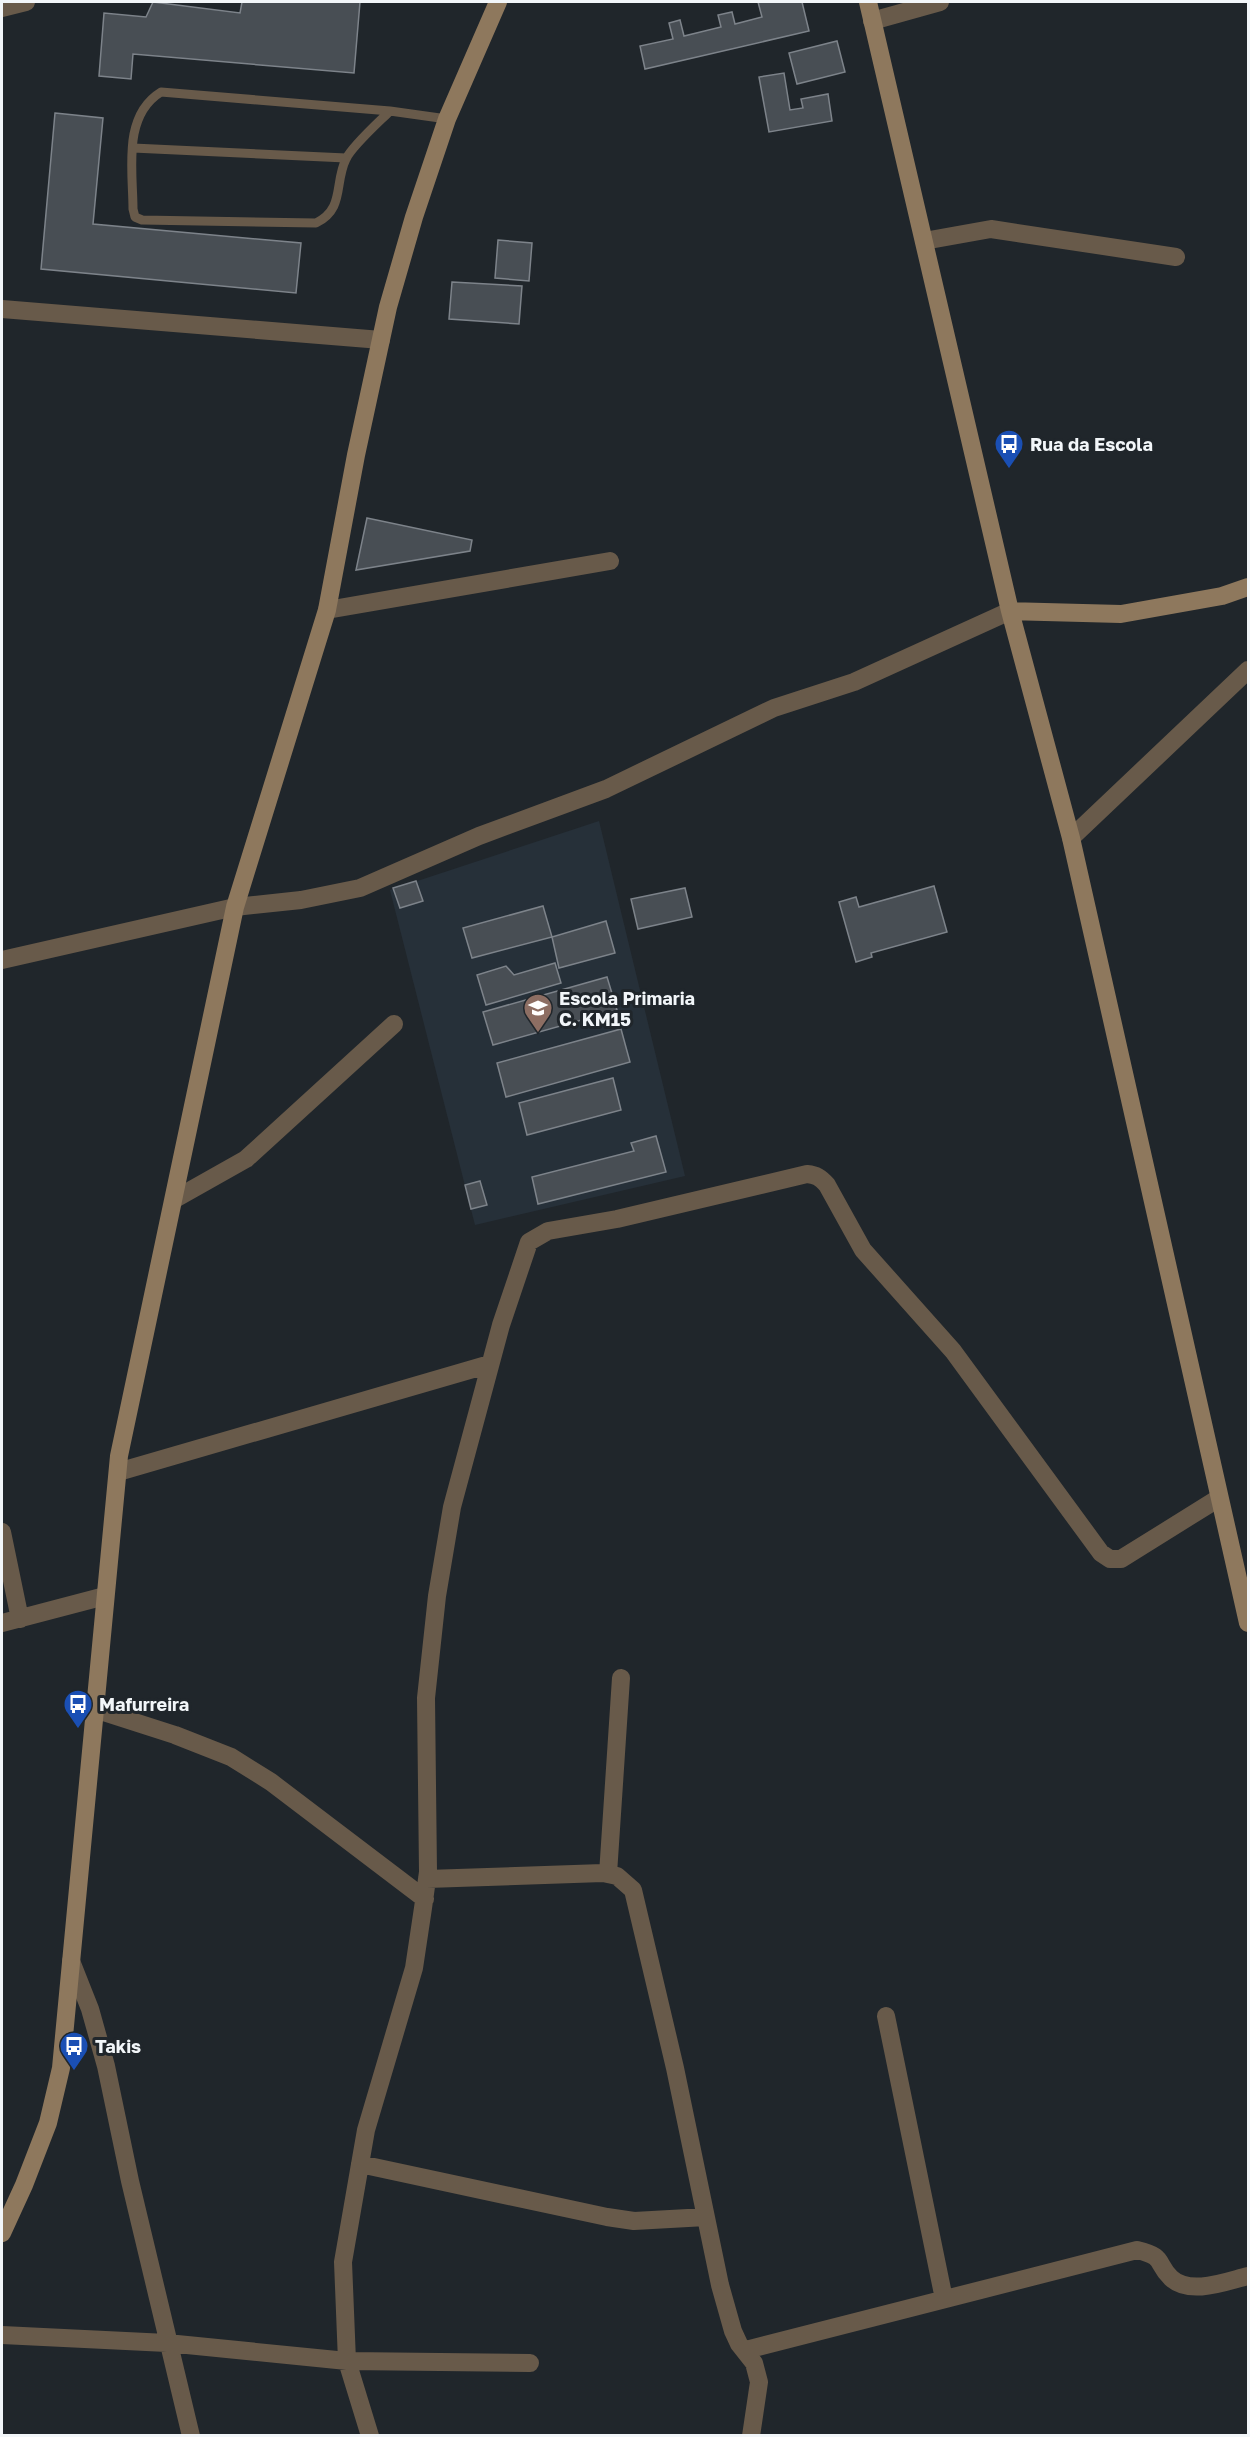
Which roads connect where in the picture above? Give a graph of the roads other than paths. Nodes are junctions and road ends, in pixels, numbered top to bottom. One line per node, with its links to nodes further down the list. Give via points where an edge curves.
1 (26, 2): 5 (street)
2 (498, 2): 8 (street)
3 (868, 2): 6 (street)
4 (940, 2): 6 (street)
5 (2, 9)
6 (872, 21): 11 (street)
7 (390, 111): 8 (lane); 9 (lane, via 161,92 143,109 135,125); 10 (lane)
8 (447, 119): 14 (street, via 414,217)
9 (133, 148): 10 (lane); 10 (lane, via 133,209 135,217 142,220 316,223 333,210)
10 (346, 158)
11 (924, 242): 12 (street, via 991,229); 18 (street)
12 (1176, 257)
13 (2, 309): 14 (street)
14 (381, 340): 17 (street)
15 (610, 561): 17 (street)
16 (1248, 587): 18 (street, via 1222,596 1121,614)
17 (327, 610): 21 (street)
18 (1010, 610): 20 (street); 21 (street, via 854,682 774,708 606,789 479,836 360,888)
19 (1248, 670): 20 (street)
20 (1071, 838): 27 (street)
21 (235, 907): 22 (street); 24 (street)
22 (2, 960)
23 (394, 1024): 24 (street, via 246,1159)
24 (175, 1199): 26 (street)
25 (490, 1364): 26 (street); 27 (street, via 529,1242 548,1231 814,1175 827,1185 863,1250 953,1351 1101,1552 1110,1559 1121,1559); 36 (street, via 452,1507 437,1596 426,1698)
26 (118, 1472): 29 (street)
27 (1220, 1498): 32 (street)
28 (2, 1532): 30 (street)
29 (105, 1596): 30 (street); 34 (street)
30 (20, 1619): 31 (street)
31 (2, 1623)
32 (1248, 1623)
33 (621, 1678): 35 (street)
34 (94, 1709): 37 (street, via 231,1757 271,1782); 38 (street)
35 (608, 1874): 36 (street); 41 (street, via 624,1880 633,1890)
36 (427, 1879): 37 (street)
37 (425, 1899): 40 (street, via 414,1968 366,2130)
38 (71, 1961): 42 (street, via 61,2068 48,2123); 46 (street, via 106,2066)
39 (886, 2016): 44 (street)
40 (360, 2164): 41 (street, via 634,2221); 48 (street, via 343,2262)
41 (706, 2217): 47 (street, via 722,2294 739,2344)
42 (2, 2233)
43 (1248, 2276): 44 (street, via 1206,2286 1187,2286 1172,2279 1153,2254 1137,2250)
44 (944, 2300): 47 (street)
45 (2, 2335): 46 (street)
46 (167, 2343): 48 (street); 50 (street)
47 (746, 2350): 52 (street, via 759,2382)
48 (347, 2361): 49 (street); 51 (street)
49 (530, 2362)
50 (191, 2436)
51 (370, 2436)
52 (751, 2436)

